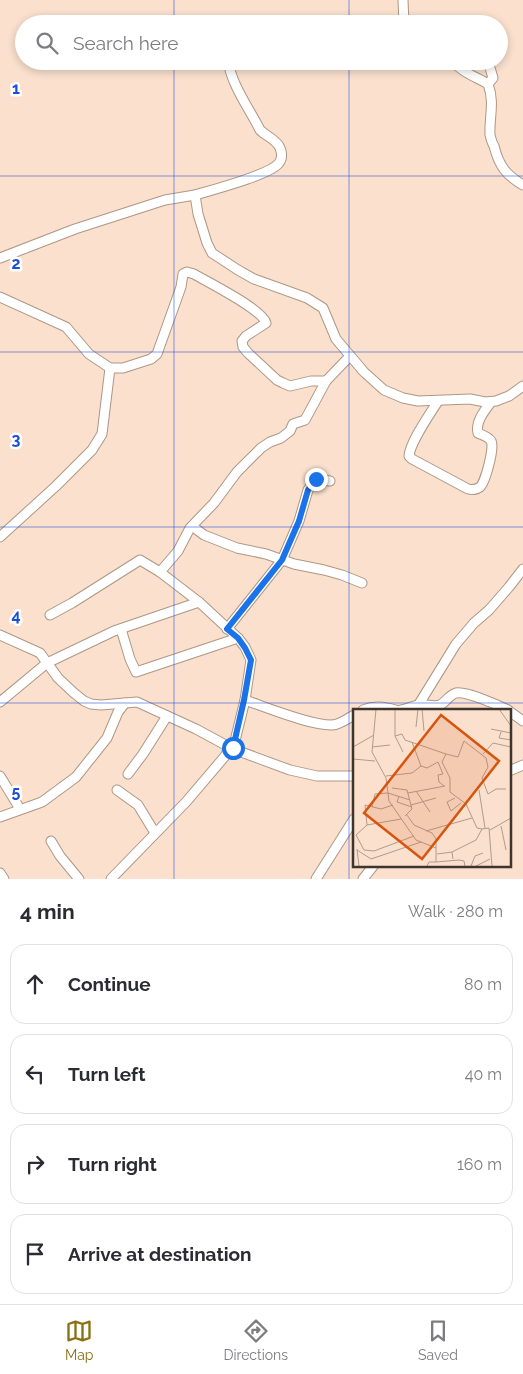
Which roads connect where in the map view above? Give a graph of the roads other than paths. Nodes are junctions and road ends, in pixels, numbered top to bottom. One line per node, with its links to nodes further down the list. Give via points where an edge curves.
1 (403, 0): 2 (street)
2 (404, 15)
3 (230, 70): 8 (street, via 260,130 278,143 282,159 275,167 258,175)
4 (463, 70): 6 (street)
5 (491, 70): 6 (street, via 493,78)
6 (488, 84): 7 (street, via 492,111 490,136 495,152 511,179)
7 (523, 186)
8 (195, 195): 9 (street, via 165,200 75,229); 11 (street, via 206,242 212,252 238,270 307,298 323,308 336,339)
9 (1, 260)
10 (0, 297): 12 (street, via 66,327 89,354)
11 (350, 356): 13 (street); 15 (street, via 384,390 402,398)
12 (110, 368): 13 (street, via 123,368 157,354 183,274 187,272 254,308 265,318 266,323 242,340 243,346 277,380 290,386); 19 (street, via 102,434 92,450)
13 (326, 381): 18 (street, via 305,420 293,424 290,431 261,448 236,472 214,503)
14 (523, 386): 16 (street, via 509,396)
15 (438, 401): 16 (street, via 470,399); 16 (street, via 409,456 468,490 480,487 485,480 493,446 476,428)
16 (491, 402)
17 (330, 481): 20 (street, via 316,479 308,490)
18 (192, 526): 20 (street, via 219,541); 22 (street, via 178,551)
19 (0, 537)
20 (282, 560): 23 (street); 27 (street)
21 (523, 569): 34 (street, via 456,644)
22 (160, 572): 24 (street); 25 (street, via 140,560)
23 (362, 583)
24 (199, 602): 26 (street); 27 (street)
25 (50, 616)
26 (121, 629): 29 (street, via 136,672); 30 (street)
27 (227, 629): 29 (street)
28 (0, 635): 30 (street, via 40,653)
29 (238, 638): 31 (street, via 251,660)
30 (47, 663): 32 (street); 33 (street, via 58,678 84,701 101,706)
31 (244, 700): 41 (street, via 301,720 326,725 336,725); 43 (street)
32 (0, 702)
33 (125, 703): 40 (street, via 137,702); 50 (street, via 107,738 76,777 42,802)
34 (419, 704): 37 (street); 38 (street, via 440,705 448,697 461,693)
35 (366, 709): 36 (street, via 381,706)
36 (392, 709)
37 (407, 709)
38 (505, 709)
39 (510, 712): 42 (street)
40 (167, 716): 43 (street); 46 (street)
41 (353, 716)
42 (523, 721)
43 (231, 748): 48 (street, via 290,770 317,776); 53 (street)
44 (523, 765): 45 (street)
45 (510, 771)
46 (128, 774)
47 (0, 776): 50 (street)
48 (353, 776)
49 (117, 790): 53 (street, via 138,805)
50 (20, 809): 51 (street)
51 (0, 818)
52 (353, 821): 60 (street)
53 (155, 834): 59 (street)
54 (51, 841): 58 (street)
55 (373, 866): 61 (street)
56 (0, 874): 57 (street)
57 (4, 879)
58 (79, 879)
59 (111, 879)
60 (316, 879)
61 (364, 879)

